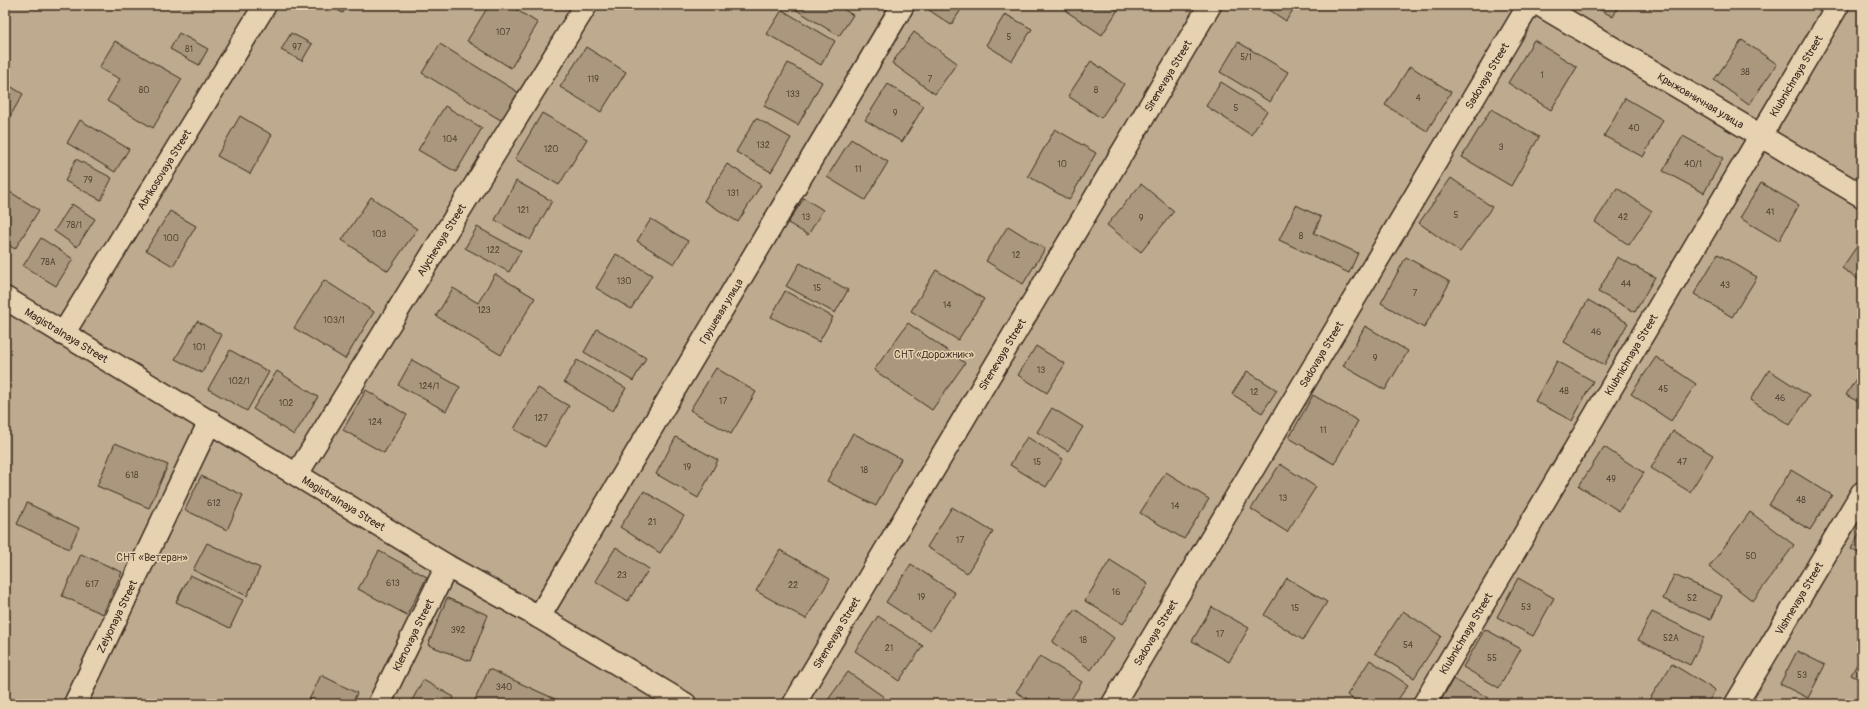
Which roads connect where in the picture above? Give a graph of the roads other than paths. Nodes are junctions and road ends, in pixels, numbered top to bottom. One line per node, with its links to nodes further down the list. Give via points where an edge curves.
1 (265, 5): 11 (street, Abrikosovaya Street)
2 (586, 5): 13 (street, Alychevaya Street)
3 (903, 5): 16 (street, Грушевая улица)
4 (1210, 5): 20 (street, Sirenevaya Street)
5 (1529, 5): 21 (street, Sadovaya Street)
6 (1838, 5): 8 (street, Klubnichnaya Street)
7 (1548, 7): 8 (street, Крыжовничная улица)
8 (1760, 136): 9 (street, Крыжовничная улица); 22 (street, Klubnichnaya Street)
9 (1862, 196)
10 (5, 298): 11 (street, Magistralnaya Street)
11 (63, 334): 12 (street, Magistralnaya Street)
12 (210, 421): 13 (street, Magistralnaya Street); 17 (street, Zelyonaya Street)
13 (297, 474): 15 (street, Magistralnaya Street)
14 (1862, 493): 23 (street, Vishnevaya Street)
15 (447, 566): 16 (street, Magistralnaya Street); 18 (street, Klenovaya Street)
16 (539, 617): 19 (street, Magistralnaya Street)
17 (75, 704)
18 (379, 704)
19 (685, 704)
20 (794, 704)
21 (1113, 704)
22 (1424, 704)
23 (1736, 704)

